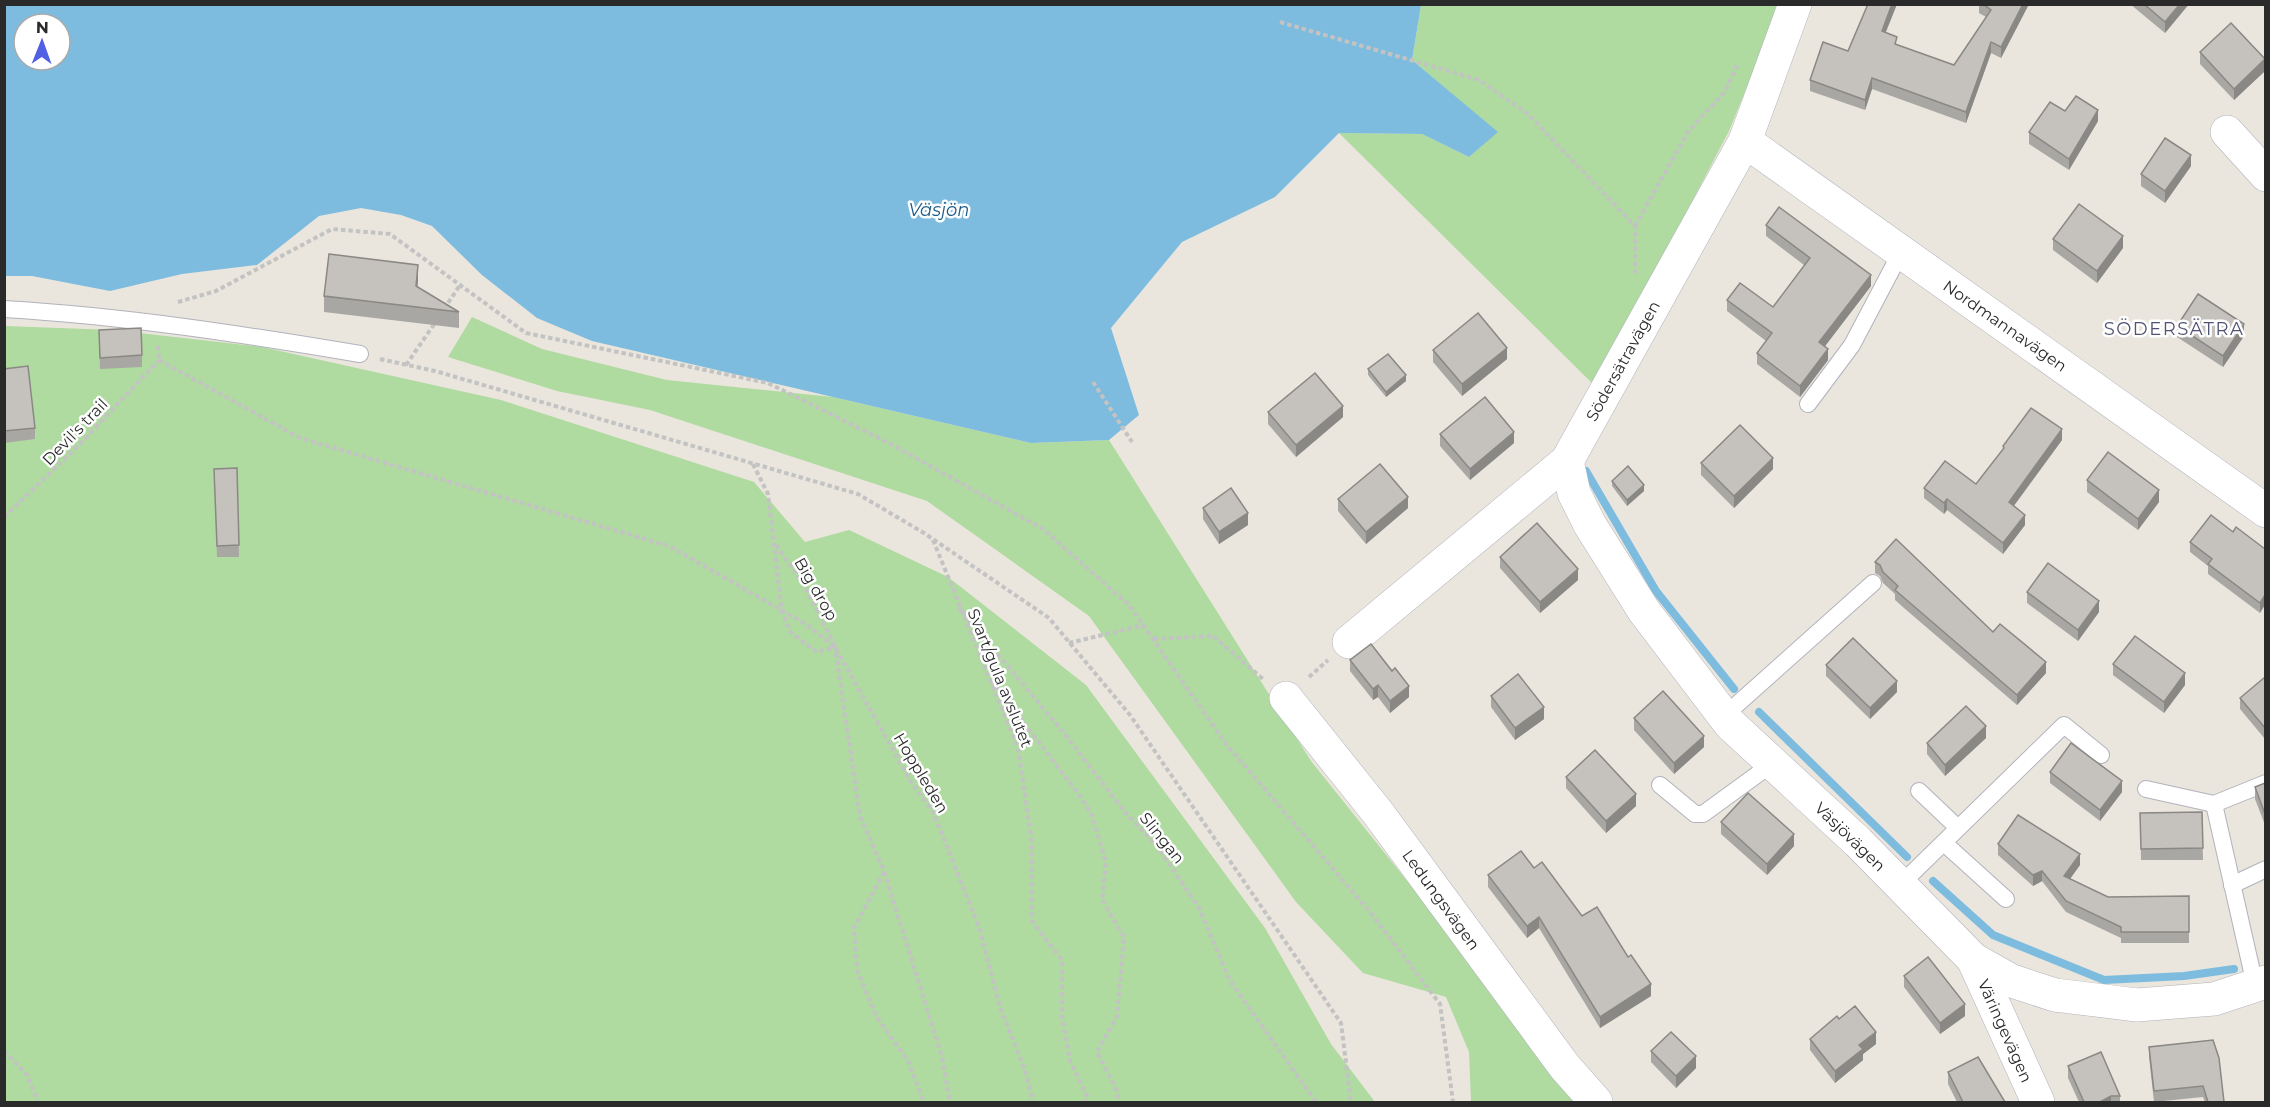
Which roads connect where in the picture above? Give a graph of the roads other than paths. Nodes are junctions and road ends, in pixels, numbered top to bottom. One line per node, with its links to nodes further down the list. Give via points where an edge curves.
1 (1795, 4): 3 (street, Södersätravägen)
2 (2227, 132): 4 (street)
3 (1745, 141): 5 (street, Nordmannavägen); 9 (street, Södersätravägen)
4 (2261, 164)
5 (1901, 252): 8 (lane, via 1852,345); 10 (street, Nordmannavägen)
6 (4, 309): 7 (lane, via 95,314)
7 (360, 354)
8 (1808, 404)
9 (1567, 460): 12 (street, Södersätravägen); 14 (street, Väsjövägen, via 1574,493 1590,525 1644,611)
10 (2265, 511)
11 (1873, 583): 14 (lane)
12 (1349, 642)
13 (1286, 698): 30 (street, Ledungsvägen)
14 (1724, 716): 16 (street, Väsjövägen)
15 (2101, 755): 22 (lane, via 2064,725)
16 (1773, 763): 18 (lane, via 1703,814 1695,814); 25 (street, Väsjövägen)
17 (2265, 783): 21 (lane)
18 (1660, 785)
19 (2146, 789): 21 (lane)
20 (1919, 791): 22 (lane)
21 (2214, 804): 26 (lane)
22 (1958, 828): 23 (lane)
23 (1944, 843): 25 (lane); 27 (lane)
24 (2265, 869): 26 (lane)
25 (1900, 885): 28 (street, Väsjövägen)
26 (2232, 885): 29 (lane)
27 (2006, 899)
28 (1973, 959): 29 (street, Väsjövägen, via 2012,981 2055,995 2137,1005 2214,999); 31 (street, Väringevägen)
29 (2260, 984)
30 (1596, 1102)
31 (2038, 1102)

